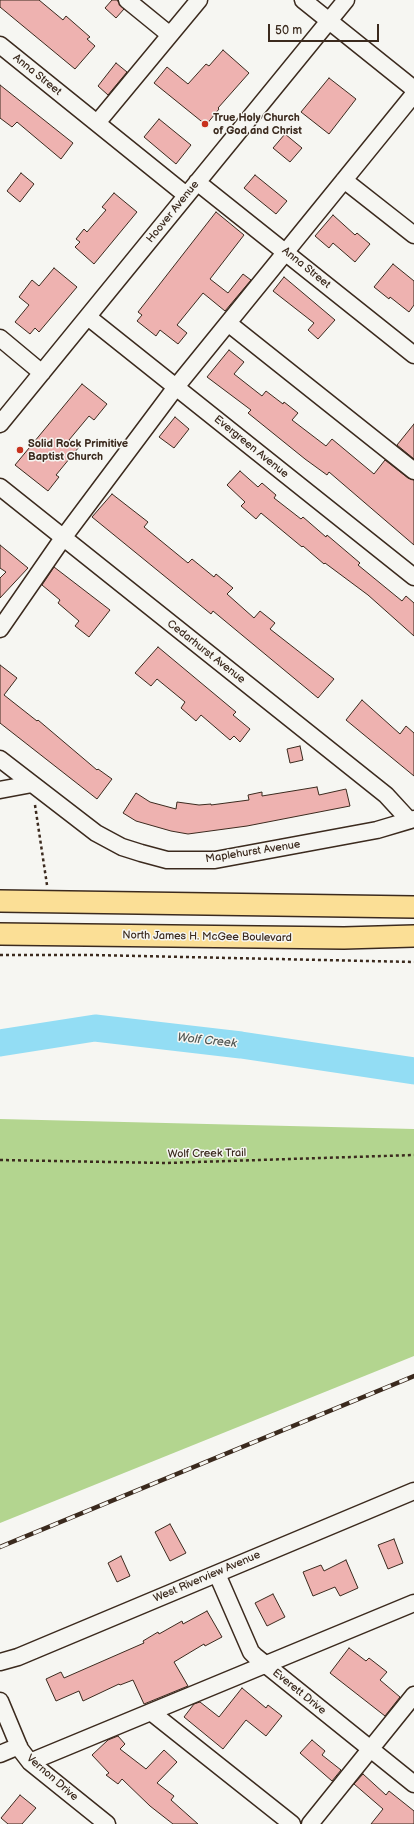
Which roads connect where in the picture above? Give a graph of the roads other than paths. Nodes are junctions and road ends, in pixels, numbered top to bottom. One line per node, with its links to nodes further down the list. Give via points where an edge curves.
1 (127, 0): 6 (street)
2 (199, 0): 6 (street)
3 (303, 0): 5 (street)
4 (346, 0): 5 (street, Hoover Avenue)
5 (329, 21): 8 (street); 12 (street, Hoover Avenue)
6 (170, 35): 10 (street)
7 (0, 45): 10 (street, Anna Street)
8 (414, 89)
9 (414, 94): 11 (street)
10 (97, 123): 13 (street, Anna Street)
11 (344, 180): 14 (street); 15 (street)
12 (197, 182): 13 (street, Hoover Avenue); 15 (street, Anna Street)
13 (186, 195): 16 (street, Hoover Avenue)
14 (414, 235)
15 (286, 252): 17 (street); 19 (street, Anna Street)
16 (88, 317): 20 (street, Hoover Avenue); 21 (street, Evergreen Avenue)
17 (228, 323): 21 (street); 23 (street)
18 (0, 338): 20 (street)
19 (414, 355)
20 (42, 372): 22 (street, Hoover Avenue)
21 (176, 387): 25 (street); 26 (street, Evergreen Avenue)
22 (0, 424)
23 (414, 471)
24 (0, 487): 25 (street, Cedarhurst Avenue)
25 (63, 538): 27 (street); 31 (street, Cedarhurst Avenue, via 386,795)
26 (414, 577)
27 (0, 629)
28 (0, 759): 29 (street, Maplehurst Avenue)
29 (32, 784): 30 (street); 31 (street, Maplehurst Avenue, via 108,840 141,854 168,860 215,860 377,830)
30 (0, 790)
31 (412, 820)
32 (0, 901): 33 (main road)
33 (414, 907)
34 (0, 934): 35 (main road, North James H. McGee Boulevard, via 344,938)
35 (414, 936)
36 (414, 1491): 37 (street, West Riverview Avenue)
37 (217, 1574): 39 (street, West Riverview Avenue, via 18,1657); 40 (street, Everett Drive, via 251,1652)
38 (414, 1603): 40 (street)
39 (0, 1662)
40 (265, 1665): 43 (street); 45 (street, Everett Drive)
41 (414, 1695): 45 (street)
42 (0, 1701): 44 (street, Vernon Drive)
43 (151, 1712): 47 (street); 50 (street)
44 (18, 1746): 46 (street); 47 (street, Vernon Drive)
45 (370, 1749): 48 (street, Everett Drive); 51 (street)
46 (0, 1754)
47 (30, 1762): 49 (street, Vernon Drive)
48 (414, 1784)
49 (107, 1824)
50 (292, 1824)
51 (310, 1824)

